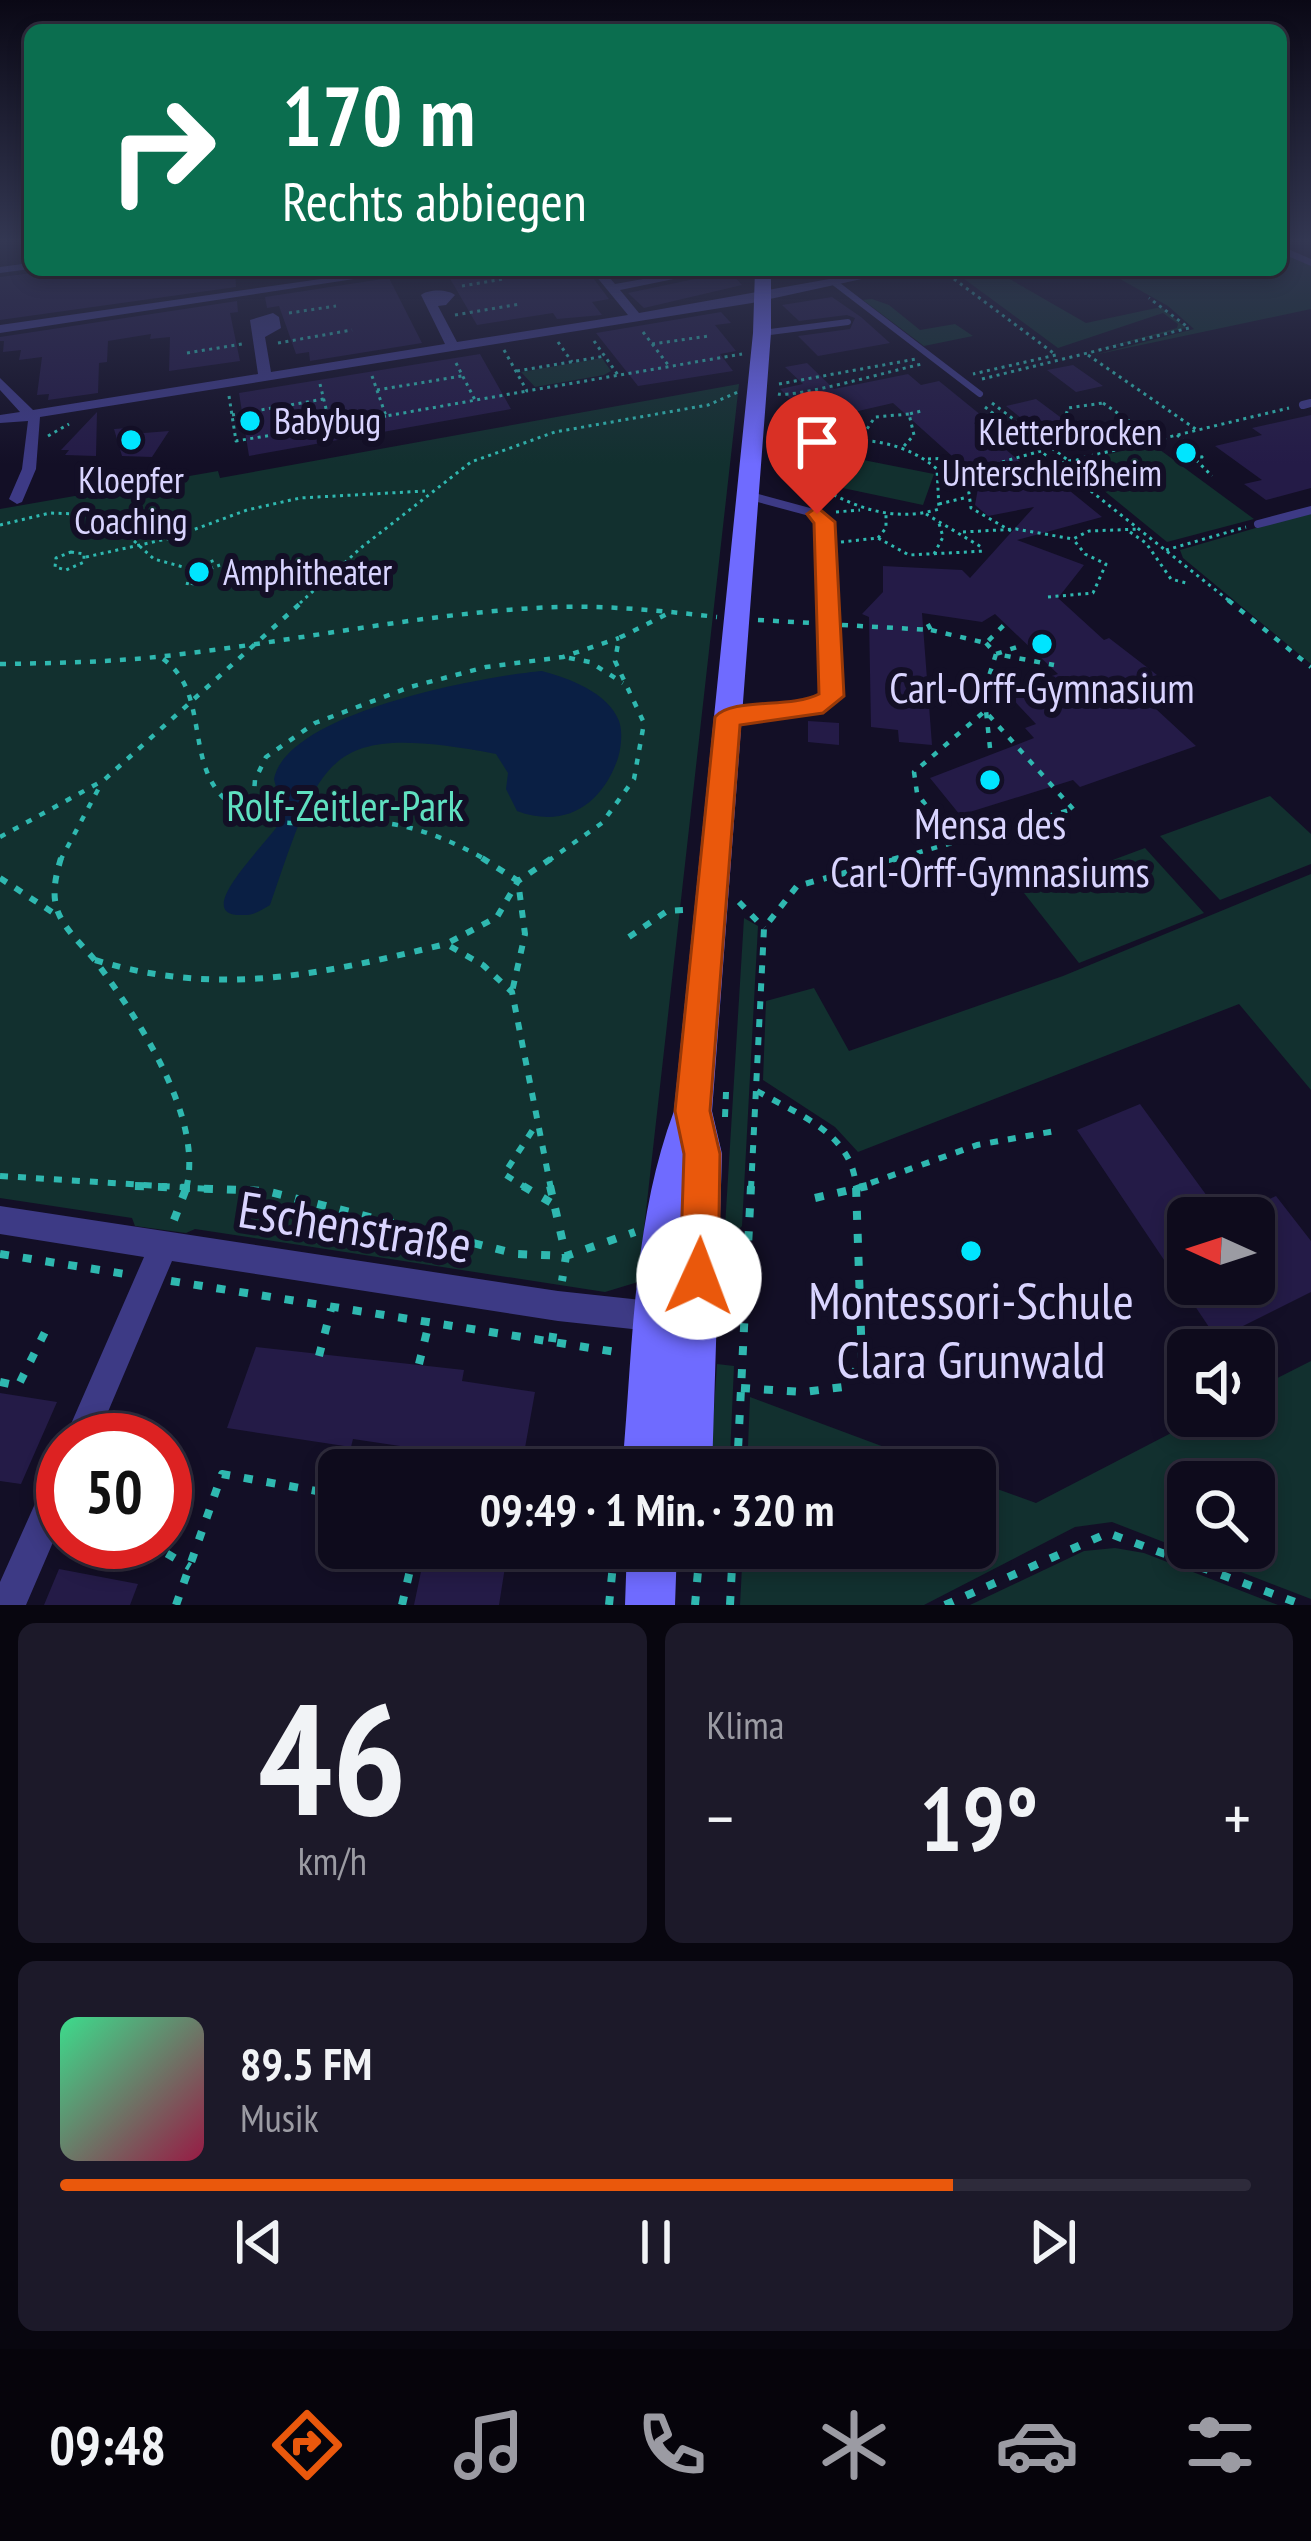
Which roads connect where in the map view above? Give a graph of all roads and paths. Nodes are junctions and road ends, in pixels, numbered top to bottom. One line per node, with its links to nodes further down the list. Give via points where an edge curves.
1 (104, 314): 15 (street)
2 (291, 314): 11 (path)
3 (436, 314): 23 (street)
4 (633, 314): 12 (street)
5 (655, 314): 12 (street)
6 (738, 314): 14 (street)
7 (763, 314): 14 (main road)
8 (875, 314): 29 (lane)
9 (1001, 314): 38 (path, via 1057,355)
10 (1170, 314): 26 (path, via 1189,328)
11 (273, 317): 20 (street, via 256,320)
12 (636, 317): 19 (street); 22 (path)
13 (848, 322): 14 (lane)
14 (762, 325): 71 (main road)
15 (0, 329)
16 (352, 330): 20 (path)
17 (709, 335): 22 (path)
18 (591, 337): 27 (path)
19 (498, 340): 23 (street); 33 (path)
20 (260, 341): 24 (path); 37 (street)
21 (558, 341): 30 (path)
22 (652, 344): 32 (path)
23 (452, 346): 36 (path); 37 (street)
24 (187, 353)
25 (745, 354): 32 (path)
26 (1088, 354): 38 (path); 55 (path)
27 (605, 356): 30 (path); 35 (path)
28 (922, 358): 29 (path, via 774,388 787,397 812,393)
29 (936, 361): 38 (lane)
30 (572, 362): 33 (path)
31 (368, 365): 41 (path)
32 (669, 366): 35 (path)
33 (517, 371): 42 (path)
34 (317, 374): 45 (path)
35 (618, 375): 42 (path)
36 (462, 376): 41 (path); 46 (path)
37 (265, 377): 50 (street)
38 (961, 380): 44 (lane)
39 (0, 382): 50 (street)
40 (227, 388): 51 (path)
41 (377, 390): 52 (path)
42 (527, 391): 46 (path)
43 (734, 394): 70 (path, via 709,406 536,437 471,462)
44 (975, 395): 61 (path); 65 (path)
45 (324, 399): 51 (path); 54 (path)
46 (475, 400): 52 (path)
47 (1307, 404): 55 (path)
48 (921, 411): 49 (path)
49 (909, 413): 57 (path, via 875,417); 60 (path, via 914,435)
50 (26, 415): 53 (street); 73 (street, via 34,429)
51 (232, 415): 54 (path, via 236,441)
52 (386, 416): 54 (path)
53 (0, 419)
54 (330, 424)
55 (1197, 430): 58 (path)
56 (1089, 434): 56 (path, via 1109,435 1132,423 1102,403 1068,408 1066,416)
57 (863, 435): 59 (path); 60 (path)
58 (1177, 435): 62 (path); 65 (path)
59 (769, 442)
60 (904, 446): 63 (path)
61 (1042, 451): 66 (path); 67 (path)
62 (1198, 451): 64 (path); 64 (path, via 1173,449)
63 (928, 459): 67 (path, via 949,458); 74 (path, via 940,478)
64 (1196, 460): 68 (path)
65 (1069, 461): 66 (path)
66 (1061, 463): 83 (path)
67 (966, 472): 72 (path)
68 (1212, 476)
69 (806, 479): 75 (path)
70 (430, 490): 90 (path, via 300,498); 107 (path)
71 (747, 495): 104 (lane, via 825,522); 119 (main road)
72 (968, 497): 74 (path); 84 (path, via 978,515)
73 (17, 499)
74 (939, 504): 79 (path)
75 (866, 510): 77 (path); 78 (path)
76 (1311, 510): 81 (lane)
77 (830, 513)
78 (886, 514): 79 (path); 87 (path)
79 (926, 514): 80 (path)
80 (938, 520): 85 (path); 92 (path, via 943,537)
81 (1258, 524): 91 (path)
82 (0, 525): 90 (path, via 79,514)
83 (1140, 529): 86 (path); 91 (path)
84 (1011, 531): 85 (path); 88 (path)
85 (963, 532): 92 (path, via 986,550)
86 (1130, 532): 88 (path, via 1112,528); 95 (path, via 1171,579)
87 (878, 538): 89 (path); 92 (path, via 909,555)
88 (1073, 539): 96 (path, via 1106,564 1093,593)
89 (841, 542)
90 (136, 544): 93 (path); 94 (path, via 154,560)
91 (1166, 550): 115 (path)
92 (934, 554)
93 (86, 556): 93 (path, via 65,553 53,565 71,569)
94 (198, 571): 94 (path, via 195,584); 94 (path, via 219,564)
95 (1186, 583)
96 (1048, 597)
97 (630, 608): 98 (path); 103 (path); 107 (path, via 499,610)
98 (675, 611): 99 (path); 103 (path)
99 (717, 616)
100 (758, 620): 104 (path)
101 (925, 620): 105 (path)
102 (1008, 621): 108 (path)
103 (641, 624): 106 (path)
104 (826, 624): 105 (path); 119 (lane, via 831,696 823,704)
105 (932, 630): 108 (path)
106 (619, 638): 111 (path); 116 (path, via 615,661)
107 (256, 643): 112 (path); 117 (path)
108 (986, 643): 110 (path)
109 (1022, 645): 110 (path)
110 (996, 654): 114 (path); 118 (path)
111 (563, 657): 116 (path, via 590,662); 122 (path, via 410,687 315,723 266,757)
112 (158, 658): 113 (path); 117 (path, via 188,677)
113 (0, 664)
114 (1054, 665)
115 (1311, 668)
116 (628, 686): 126 (path, via 644,723 634,778 602,823)
117 (190, 705): 121 (path); 122 (path, via 212,786)
118 (986, 710): 120 (path); 124 (path, via 914,772 917,793); 124 (path, via 1073,809)
119 (728, 717): 150 (main road, via 693,1111 702,1154)
120 (990, 748)
121 (104, 780): 123 (path); 129 (path, via 66,845 54,896)
122 (252, 816): 126 (path, via 374,822 450,840)
123 (0, 837)
124 (952, 841): 130 (path, via 796,886)
125 (0, 878): 129 (path)
126 (518, 881): 132 (path, via 497,917); 134 (path, via 525,934)
127 (739, 902): 130 (path)
128 (685, 910): 131 (path, via 668,911)
129 (59, 916): 133 (path)
130 (764, 928): 135 (path)
131 (629, 937)
132 (446, 944): 133 (path, via 232,986 179,983); 134 (path)
133 (95, 960): 139 (path, via 166,1073)
134 (512, 992): 136 (path)
135 (757, 1091): 140 (path, via 832,1134 855,1167); 157 (path)
136 (536, 1125): 142 (path); 142 (path, via 504,1174)
137 (1055, 1131): 140 (path, via 977,1144)
138 (0, 1176): 139 (path)
139 (188, 1186): 145 (path); 146 (path, via 266,1191 517,1254)
140 (858, 1190): 141 (path); 157 (path, via 862,1362 843,1388)
141 (815, 1198)
142 (555, 1204): 146 (path)
143 (0, 1220): 145 (street, Eschenstraße)
144 (653, 1229): 146 (path)
145 (163, 1247): 150 (street, Eschenstraße); 158 (street)
146 (566, 1256): 147 (path)
147 (562, 1280)
148 (287, 1300): 149 (path)
149 (332, 1307): 151 (path); 154 (path)
150 (677, 1319): 159 (main road); 160 (main road)
151 (429, 1323): 153 (path); 155 (path)
152 (48, 1326): 156 (path, via 18,1386)
153 (637, 1355)
154 (319, 1356)
155 (419, 1364)
156 (0, 1382)
157 (741, 1388): 161 (path)
158 (92, 1413)
159 (650, 1449)
160 (686, 1449)
161 (738, 1449)
162 (318, 1491): 164 (path, via 222,1474)
163 (36, 1541): 170 (street)
164 (192, 1561)
165 (189, 1569): 171 (path)
166 (410, 1569): 172 (path)
167 (641, 1569): 173 (path)
168 (698, 1569): 174 (path)
169 (732, 1569): 175 (path)
170 (8, 1605)
171 (176, 1605)
172 (402, 1605)
173 (609, 1605)
174 (695, 1605)
175 (730, 1605)
176 (945, 1605): 177 (path, via 1108,1533)
177 (1303, 1605)

